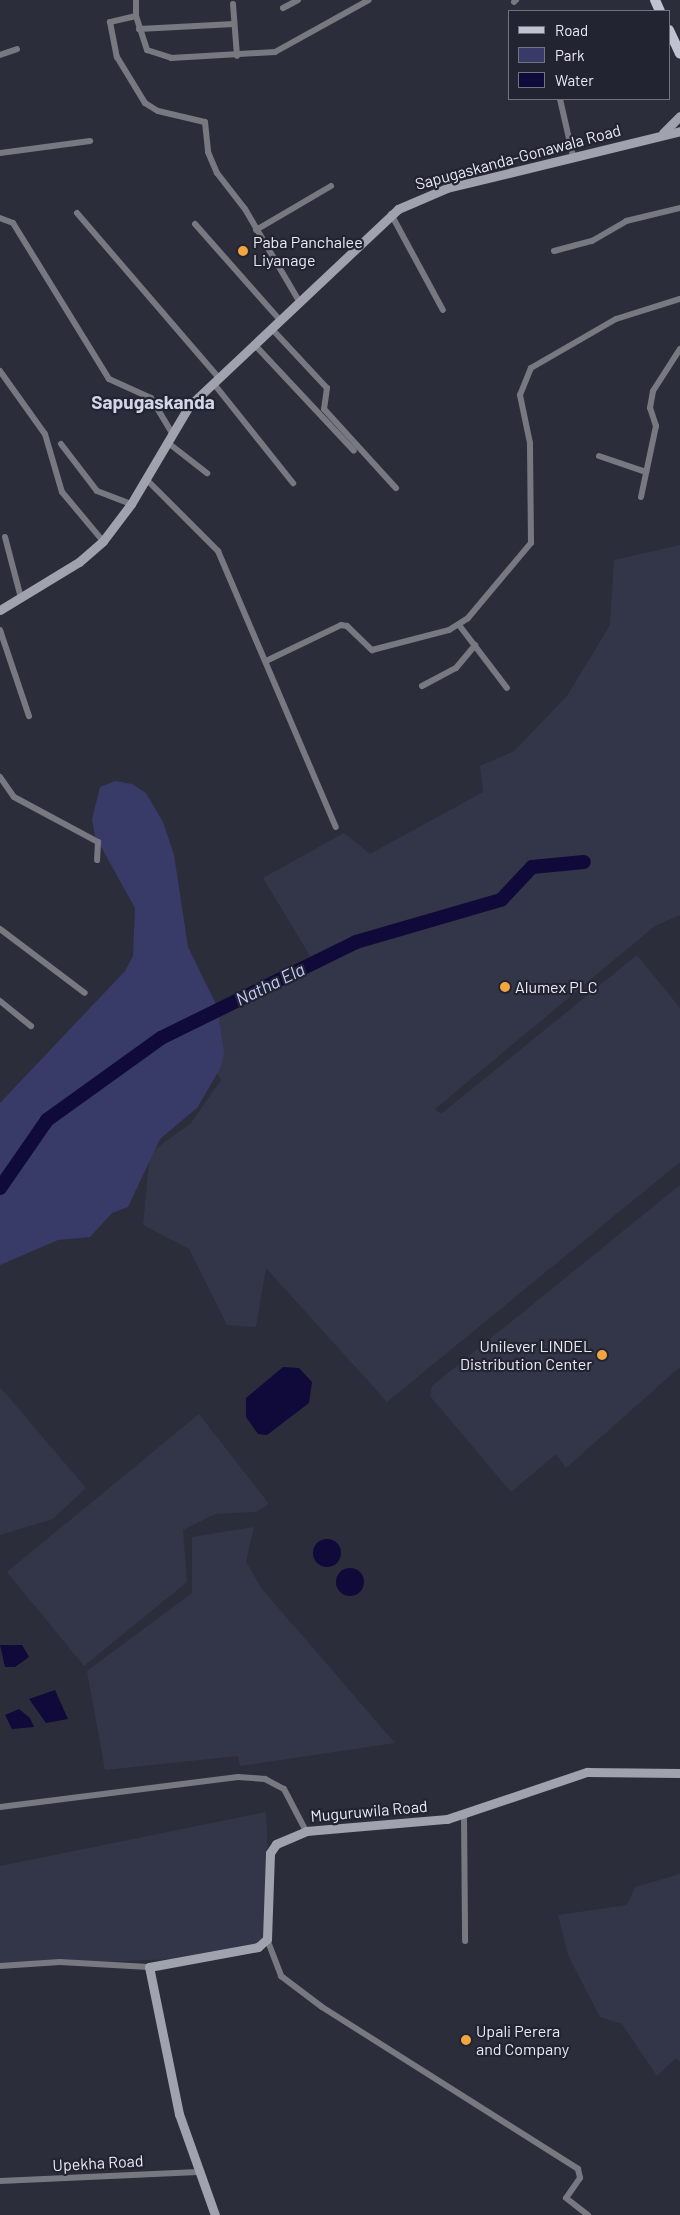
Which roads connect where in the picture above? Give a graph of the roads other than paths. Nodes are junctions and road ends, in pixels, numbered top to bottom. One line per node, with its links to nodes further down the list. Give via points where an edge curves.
1 (136, 0): 6 (street)
2 (298, 0): 5 (street)
3 (369, 0): 13 (street, via 275,52)
4 (233, 4): 7 (street)
5 (283, 8)
6 (136, 16): 8 (street); 27 (street, via 115,18 110,30 117,57 145,103 158,112 205,122 208,152 217,173)
7 (234, 24): 8 (street); 13 (street)
8 (140, 28): 13 (street, via 147,50 157,56)
9 (677, 41): 11 (main road)
10 (17, 49): 12 (street)
11 (680, 54)
12 (0, 55)
13 (237, 56)
14 (560, 100): 20 (street)
15 (680, 116): 17 (street)
16 (680, 131): 17 (street, Sapugaskanda-Gonawala Road)
17 (657, 136): 20 (street, Sapugaskanda-Gonawala Road)
18 (90, 141): 19 (street)
19 (0, 153)
20 (573, 156): 24 (street, Sapugaskanda-Gonawala Road, via 434,192)
21 (331, 186): 27 (street)
22 (680, 208): 28 (street, via 618,224 592,241)
23 (77, 213): 37 (street)
24 (391, 214): 30 (street, Sapugaskanda-Gonawala Road); 31 (street)
25 (0, 218): 38 (street, via 13,222 109,379 151,398)
26 (195, 224): 32 (street)
27 (256, 230): 30 (street)
28 (554, 251)
29 (680, 299): 54 (street, via 616,319 531,368 520,395 530,443 530,546 491,596)
30 (299, 301): 32 (street, Sapugaskanda-Gonawala Road)
31 (443, 310)
32 (280, 320): 33 (street, Sapugaskanda-Gonawala Road)
33 (271, 328): 34 (street, Sapugaskanda-Gonawala Road); 47 (street, via 327,388 324,409)
34 (254, 344): 37 (street, Sapugaskanda-Gonawala Road); 41 (street)
35 (680, 349): 43 (street, via 653,391 650,408 656,426)
36 (0, 371): 51 (street, via 45,434 62,492)
37 (216, 381): 38 (street, Sapugaskanda-Gonawala Road, via 189,406); 46 (street)
38 (172, 433): 39 (street, Sapugaskanda-Gonawala Road)
39 (167, 442): 44 (street); 45 (street, Sapugaskanda-Gonawala Road)
40 (61, 444): 49 (street, via 96,491)
41 (354, 451)
42 (599, 456): 43 (street)
43 (646, 472): 48 (street)
44 (206, 473)
45 (146, 479): 49 (street, Sapugaskanda-Gonawala Road); 57 (street, via 218,551)
46 (293, 483)
47 (396, 488)
48 (640, 497)
49 (131, 504): 51 (street, Sapugaskanda-Gonawala Road)
50 (4, 537): 52 (street)
51 (103, 541): 52 (street, Sapugaskanda-Gonawala Road, via 79,562)
52 (21, 598): 53 (street, Sapugaskanda-Gonawala Road)
53 (0, 610)
54 (459, 624): 56 (street); 57 (street, via 372,650 348,626 341,626)
55 (0, 630): 60 (street)
56 (475, 646): 58 (street, via 456,668); 59 (street)
57 (266, 661): 62 (street)
58 (422, 686)
59 (507, 688)
60 (28, 716)
61 (0, 778): 63 (street, via 14,797 98,842)
62 (336, 827)
63 (97, 860)
64 (0, 929): 65 (street)
65 (86, 993)
66 (0, 1001): 67 (street)
67 (31, 1026)
68 (680, 1773): 70 (street, Muguruwila Road, via 587,1772 560,1778)
69 (0, 1807): 71 (street, via 238,1777 265,1779 284,1789)
70 (464, 1815): 71 (street, Muguruwila Road); 73 (street)
71 (306, 1831): 72 (street, Muguruwila Road, via 287,1836 270,1853)
72 (267, 1939): 75 (street, via 258,1947); 79 (street, via 281,1976 322,2007 578,2169 580,2178 566,2198)
73 (465, 1941)
74 (0, 1966): 75 (street, via 60,1962)
75 (149, 1967): 76 (street, via 167,2066)
76 (198, 2172): 77 (street, Upekha Road); 78 (street)
77 (0, 2181)
78 (215, 2215)
79 (588, 2215)

